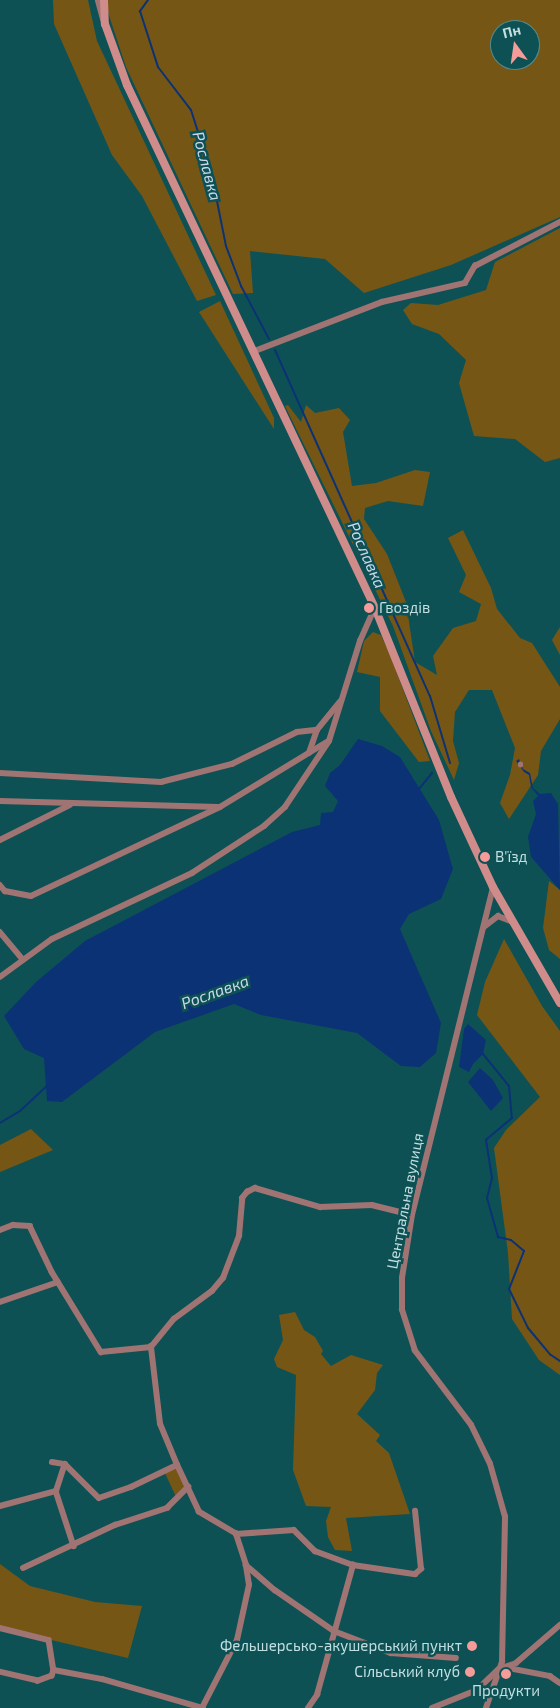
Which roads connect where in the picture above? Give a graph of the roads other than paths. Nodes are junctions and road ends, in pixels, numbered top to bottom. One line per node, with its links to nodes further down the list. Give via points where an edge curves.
1 (98, 0): 3 (street)
2 (104, 0): 3 (main road)
3 (105, 24): 5 (main road, via 127,85)
4 (560, 222): 5 (street, via 475,266 465,283 382,302)
5 (255, 352): 6 (main road)
6 (375, 608): 7 (street, via 360,641); 17 (main road, via 451,797)
7 (343, 699): 8 (street); 9 (street)
8 (317, 730): 10 (street); 11 (street, via 297,732 232,764 161,782)
9 (329, 741): 10 (street); 21 (street, via 285,807 264,826 192,872 61,934)
10 (310, 753): 14 (street)
11 (0, 773)
12 (0, 801): 13 (street)
13 (71, 805): 14 (street); 15 (street)
14 (220, 807): 16 (street, via 31,896 5,891)
15 (0, 840)
16 (0, 885)
17 (493, 887): 18 (main road); 19 (street, Центральна вулиця)
18 (511, 921): 19 (street, via 498,916); 23 (main road)
19 (482, 931): 24 (street, Центральна вулиця)
20 (0, 932): 21 (street)
21 (22, 958): 22 (street)
22 (0, 977)
23 (560, 1002)
24 (412, 1215): 28 (street, via 372,1204 320,1207 255,1188 247,1192 242,1198 239,1236 223,1278 212,1291 174,1319); 45 (street, Центральна вулиця, via 402,1278 406,1327 415,1351 471,1425 490,1464 505,1517)
25 (0, 1230): 26 (street, via 13,1225 30,1226)
26 (58, 1282): 27 (street); 28 (street, via 101,1352)
27 (0, 1302)
28 (151, 1347): 31 (street, via 160,1424)
29 (52, 1462): 30 (street)
30 (65, 1464): 31 (street, via 99,1498 131,1488); 33 (street)
31 (177, 1464): 32 (street)
32 (188, 1487): 36 (street, via 200,1512); 37 (street, via 167,1508 115,1525)
33 (56, 1491): 34 (street); 37 (street)
34 (0, 1506)
35 (415, 1511): 39 (street, via 421,1569 415,1574)
36 (236, 1534): 38 (street); 39 (street, via 294,1530 314,1551)
37 (74, 1546): 40 (street)
38 (246, 1564): 43 (street, via 275,1590); 49 (street, via 248,1585 237,1640)
39 (353, 1565): 43 (street)
40 (23, 1568)
41 (560, 1625): 45 (street, via 516,1663)
42 (0, 1628): 46 (street, via 49,1640)
43 (334, 1631): 44 (street, via 391,1652); 50 (street, via 317,1695)
44 (456, 1658)
45 (499, 1669): 48 (street, via 518,1668 550,1676); 51 (street, via 477,1690); 52 (street, Центральна вулиця)
46 (54, 1670): 47 (street, via 52,1676 38,1681); 49 (street, via 102,1679)
47 (0, 1672)
48 (560, 1683)
49 (202, 1708)
50 (308, 1708)
51 (432, 1708)
52 (486, 1708)

